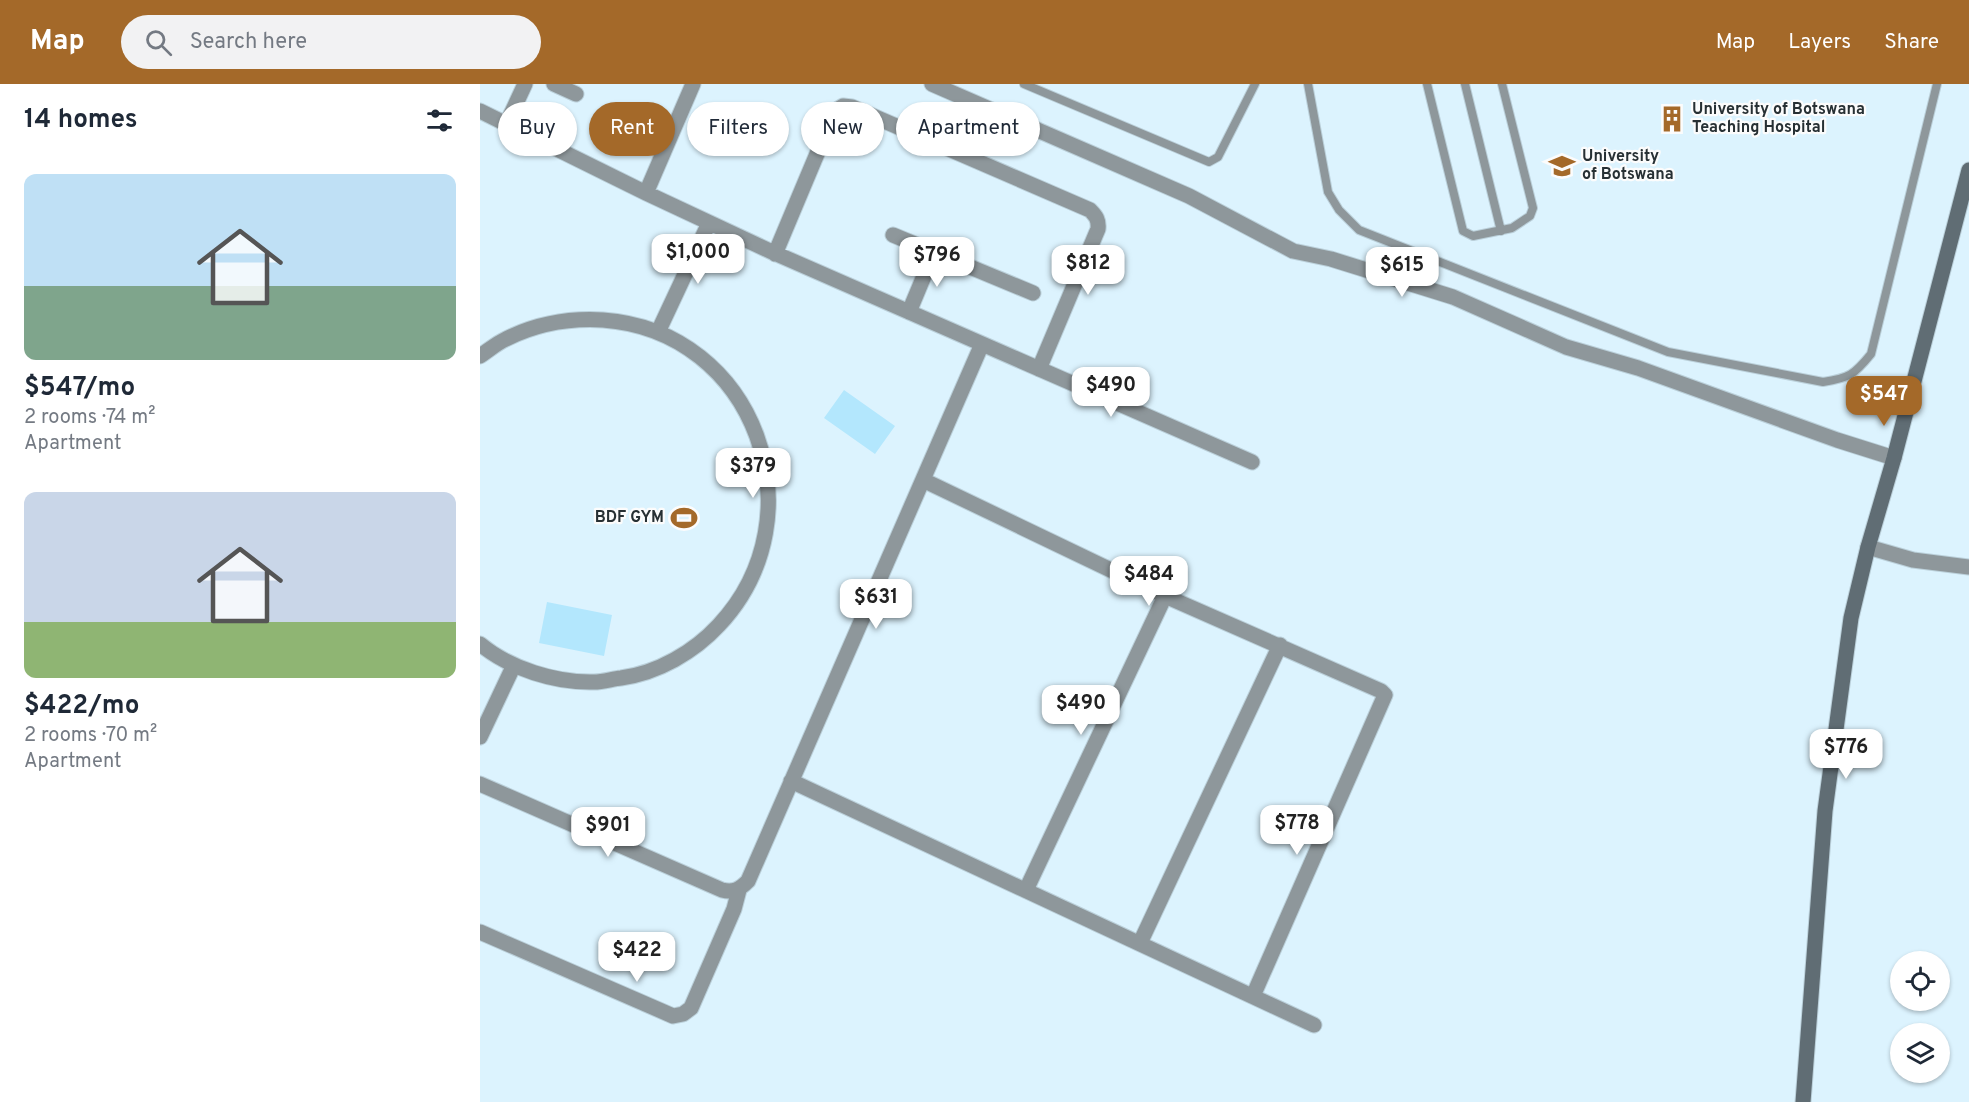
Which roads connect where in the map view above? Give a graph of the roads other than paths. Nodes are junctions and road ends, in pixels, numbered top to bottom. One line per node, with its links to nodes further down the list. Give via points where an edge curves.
1 (525, 84): 13 (street)
2 (554, 84): 12 (street)
3 (693, 84): 18 (street)
4 (932, 84): 30 (street, via 1189,196 1293,251 1453,297 1566,347 1638,368)
5 (1024, 84): 6 (lane, via 1209,162 1218,157)
6 (1255, 84)
7 (1308, 84): 11 (lane, via 1328,192 1359,230 1668,352 1823,382 1847,378 1870,354)
8 (1427, 84): 20 (lane, via 1463,231 1473,236)
9 (1465, 84): 20 (lane)
10 (1502, 84): 20 (lane, via 1533,208 1525,221)
11 (1937, 84)
12 (576, 94)
13 (517, 102)
14 (480, 111): 15 (street)
15 (498, 121)
16 (570, 156): 18 (street)
17 (1969, 170): 30 (street)
18 (646, 193): 19 (street)
19 (709, 223): 23 (street); 26 (street)
20 (1501, 231)
21 (893, 235): 22 (street)
22 (934, 252): 24 (street); 25 (street)
23 (775, 254): 25 (street); 29 (street, via 835,111 843,106 1090,210 1098,219 1098,229)
24 (1034, 293)
25 (909, 312): 27 (street)
26 (658, 332): 28 (street, via 620,322 581,319 543,325 506,339); 38 (street, via 694,352 724,380 756,433 770,493 767,534 755,573 734,609 706,639 672,662 644,673 594,682 553,678)
27 (982, 344): 29 (street); 32 (street)
28 (480, 356)
29 (1039, 369): 31 (street)
30 (1894, 458): 33 (street)
31 (1252, 462)
32 (923, 480): 35 (street); 40 (street)
33 (1868, 547): 34 (street, via 1913,560); 48 (street, via 1851,618 1825,811)
34 (1969, 567)
35 (1165, 596): 37 (street); 43 (street)
36 (480, 645): 38 (street)
37 (1280, 645): 45 (street); 46 (street, via 1384,695)
38 (514, 665): 39 (street)
39 (480, 737)
40 (792, 782): 42 (street, via 748,881); 43 (street)
41 (480, 784): 42 (street, via 722,890)
42 (739, 890): 44 (street, via 691,1008 678,1016)
43 (1026, 890): 45 (street)
44 (480, 932)
45 (1140, 943): 46 (street)
46 (1253, 996): 47 (street)
47 (1314, 1025)
48 (1803, 1102)

